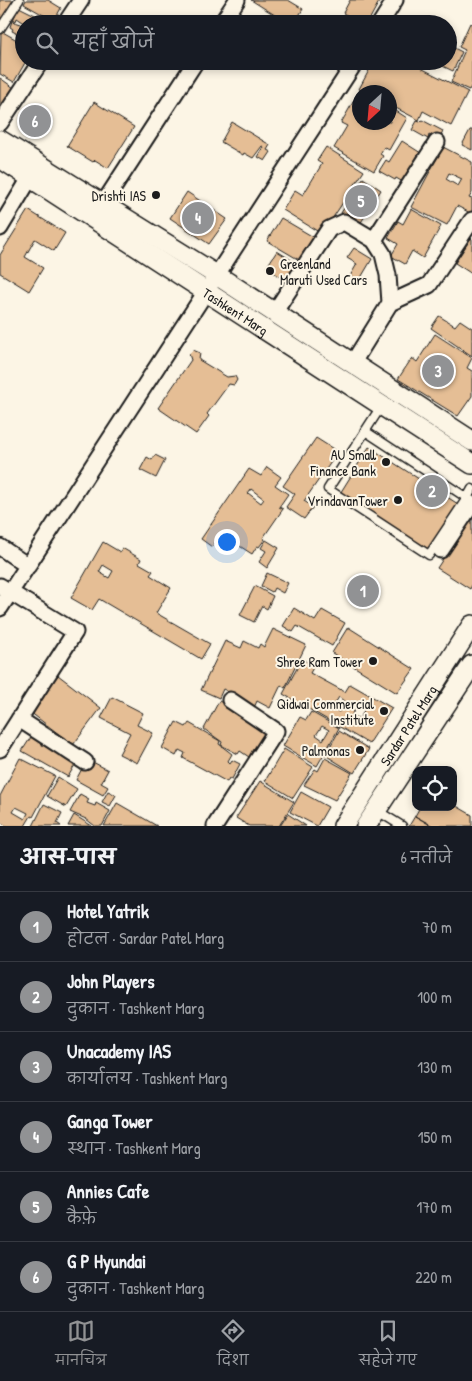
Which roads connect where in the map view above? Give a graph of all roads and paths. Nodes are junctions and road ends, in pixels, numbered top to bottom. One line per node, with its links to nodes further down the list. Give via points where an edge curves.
1 (19, 0): 8 (lane)
2 (81, 0): 5 (street)
3 (237, 0): 6 (street)
4 (395, 0): 7 (street)
5 (71, 15)
6 (227, 15)
7 (386, 15)
8 (0, 29)
9 (34, 70): 12 (street)
10 (190, 70): 17 (street)
11 (350, 70): 21 (street)
12 (0, 123)
13 (0, 140): 17 (street, Tashkent Marg)
14 (437, 142): 20 (street)
15 (0, 158): 16 (street, Tashkent Marg)
16 (30, 178): 19 (street); 22 (street, Tashkent Marg)
17 (103, 204): 21 (street, Tashkent Marg)
18 (472, 220): 23 (street, via 429,285)
19 (0, 228)
20 (374, 240): 23 (street, via 384,254); 24 (street, via 344,222 329,230)
21 (218, 276): 22 (street); 24 (street, Tashkent Marg)
22 (207, 292): 26 (street, Tashkent Marg); 34 (street)
23 (390, 303): 25 (street)
24 (274, 313): 25 (street, Tashkent Marg)
25 (352, 364): 28 (street, Tashkent Marg)
26 (382, 405): 27 (lane); 29 (street, Tashkent Marg)
27 (365, 432): 31 (lane); 31 (lane, via 328,489 429,555)
28 (472, 441)
29 (472, 464)
30 (472, 489): 31 (lane)
31 (469, 501): 33 (street)
32 (0, 547): 34 (street)
33 (441, 550)
34 (28, 566): 35 (street)
35 (5, 589): 36 (street); 40 (street, via 75,632)
36 (0, 608)
37 (472, 625): 45 (street, Sardar Patel Marg)
38 (472, 665): 43 (street, Sardar Patel Marg)
39 (230, 700): 44 (street, via 276,731)
40 (19, 719): 41 (street); 42 (street)
41 (0, 749)
42 (85, 762)
43 (376, 810): 46 (street, Sardar Patel Marg); 47 (lane)
44 (215, 826)
45 (342, 826)
46 (366, 826)
47 (402, 826)

